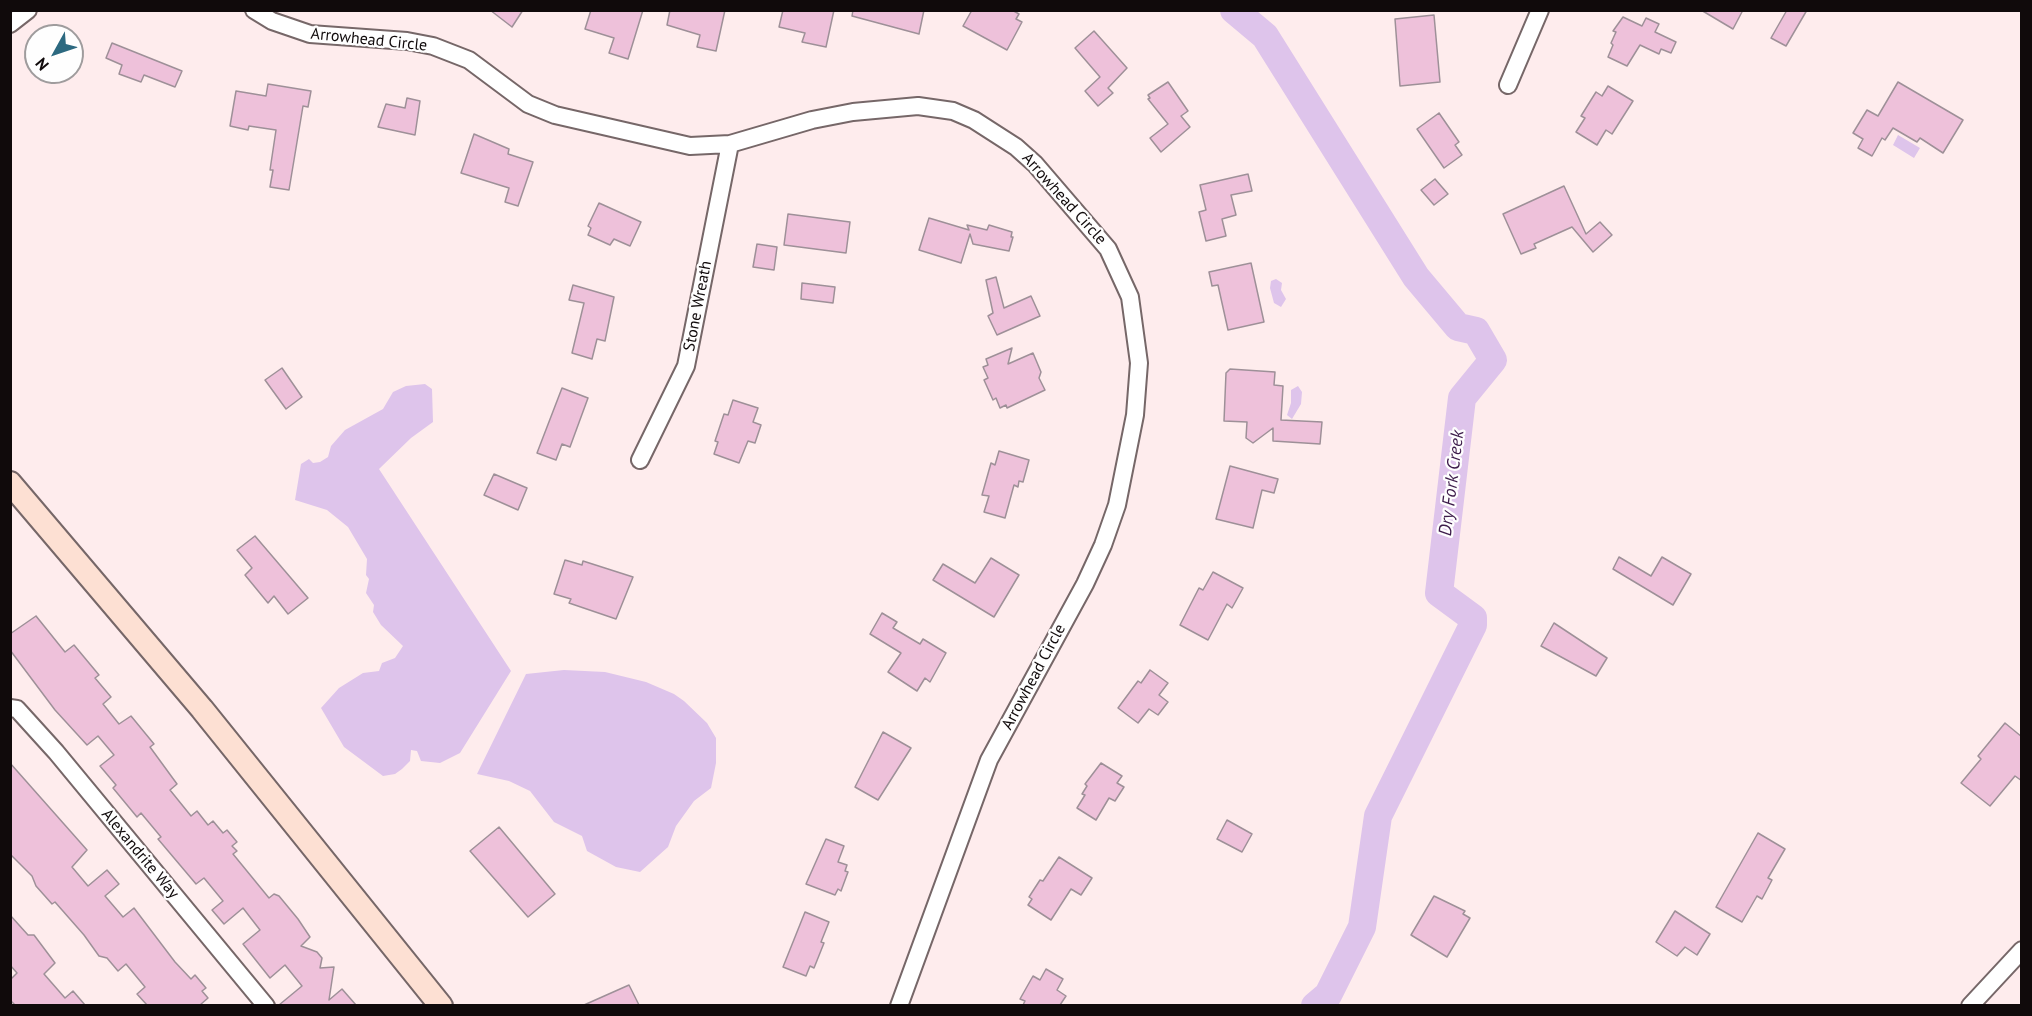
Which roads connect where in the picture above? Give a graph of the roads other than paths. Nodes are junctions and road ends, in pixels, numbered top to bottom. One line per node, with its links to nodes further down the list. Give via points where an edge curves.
1 (28, 10): 4 (street)
2 (254, 10): 6 (street, Arrowhead Circle, via 272,21 310,34 432,46 469,60 528,104 555,116 664,142 690,146)
3 (1540, 10): 5 (street)
4 (10, 24)
5 (1508, 85)
6 (730, 144): 7 (street, Stone Wreath, via 686,366); 13 (street, Arrowhead Circle, via 812,120 906,106 941,108 974,120 1035,164 1100,238 1121,272 1135,324 1135,416 1103,545 989,760)
7 (640, 460)
8 (10, 483): 12 (main road, via 187,691)
9 (10, 708): 11 (street, Alexandrite Way, via 17,709 56,752)
10 (2022, 950): 14 (street)
11 (266, 1005)
12 (441, 1005)
13 (899, 1005)
14 (1970, 1005)

